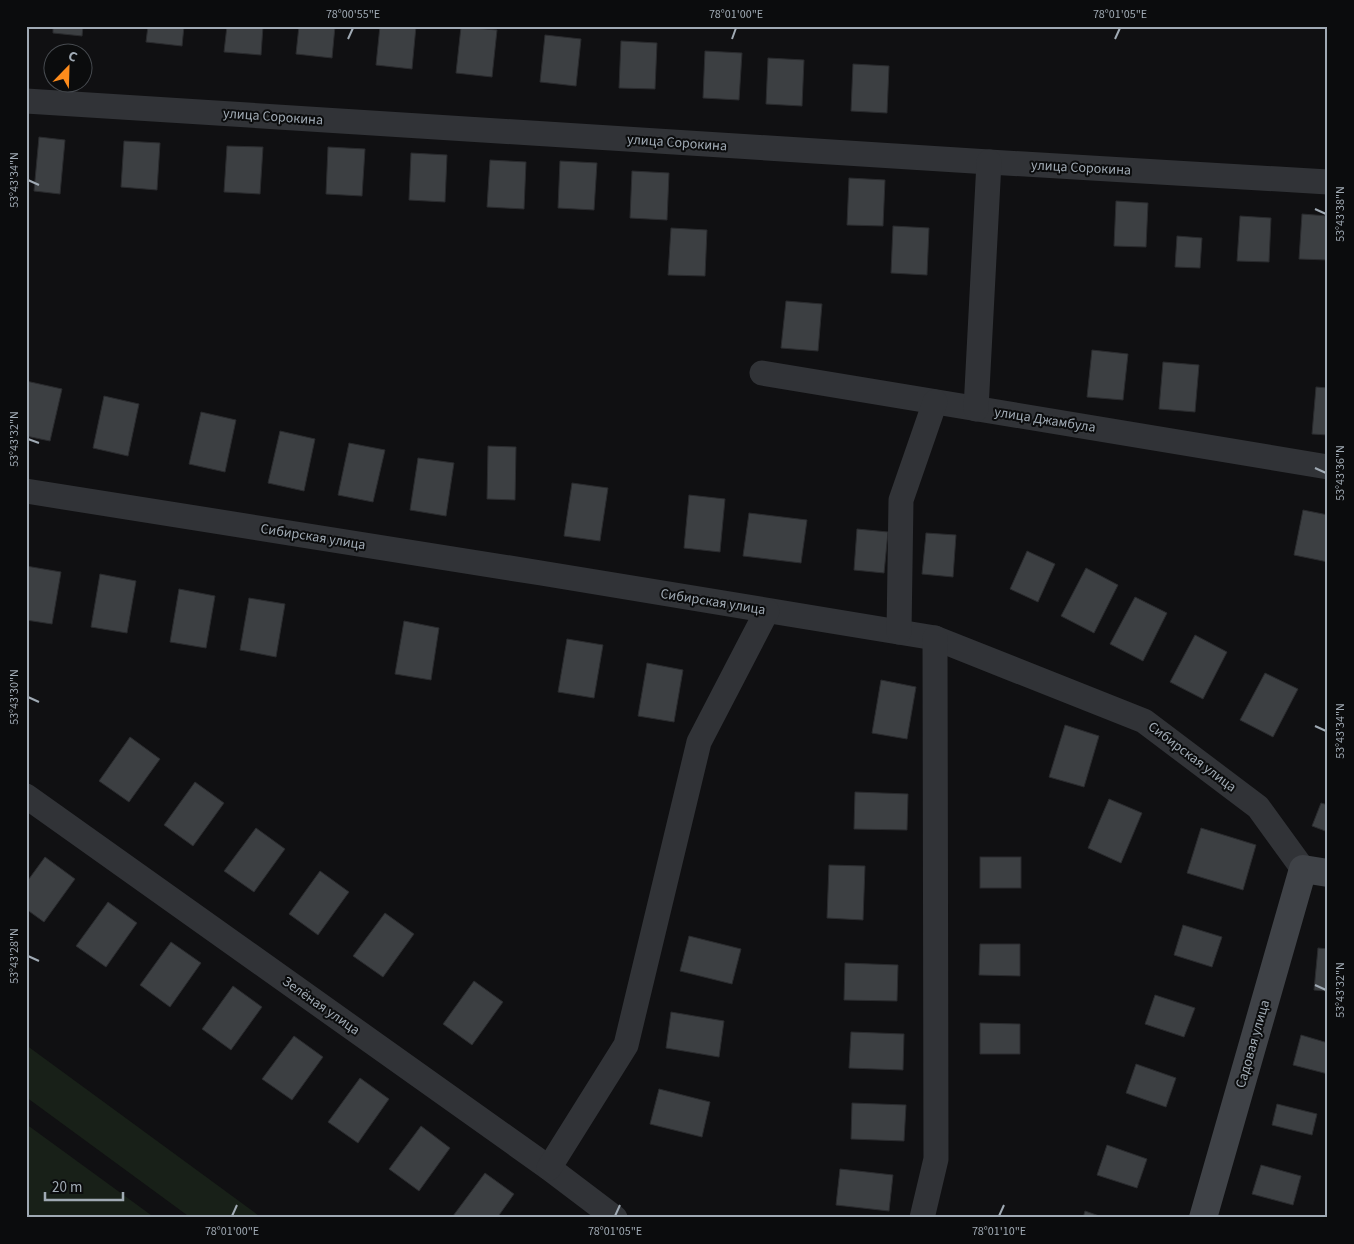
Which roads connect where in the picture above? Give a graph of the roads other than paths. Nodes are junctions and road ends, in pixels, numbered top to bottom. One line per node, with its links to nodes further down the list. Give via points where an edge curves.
1 (26, 101): 2 (street, улица Сорокина)
2 (989, 162): 3 (street, улица Сорокина); 6 (street)
3 (1328, 182)
4 (762, 373): 5 (street, улица Джамбула)
5 (934, 402): 6 (street, улица Джамбула); 10 (street, via 902,500)
6 (976, 409): 7 (street, улица Джамбула)
7 (1328, 467)
8 (26, 491): 9 (street, Сибирская улица)
9 (767, 611): 10 (street, Сибирская улица); 14 (street, via 698,742 626,1045)
10 (899, 632): 11 (street, Сибирская улица)
11 (935, 638): 13 (street, Сибирская улица, via 1144,721 1258,807); 16 (street, via 936,1159)
12 (26, 796): 14 (street, Зелёная улица)
13 (1315, 871): 17 (street, Садовая улица)
14 (549, 1168): 15 (street, Зелёная улица)
15 (615, 1218)
16 (922, 1218)
17 (1203, 1218)

